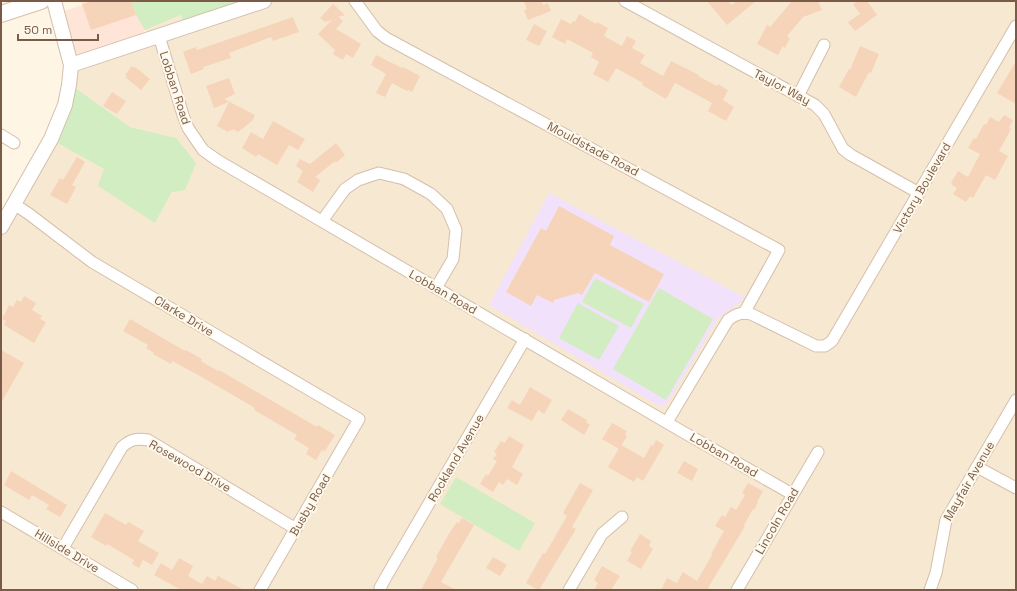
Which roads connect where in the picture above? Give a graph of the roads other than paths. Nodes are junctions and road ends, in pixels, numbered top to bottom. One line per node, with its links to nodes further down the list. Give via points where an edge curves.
1 (41, 1): 6 (main road)
2 (54, 1): 10 (street)
3 (264, 1): 8 (street)
4 (355, 1): 19 (street, Mouldstade Road, via 377,31 386,38 778,250)
5 (625, 1): 11 (street, Taylor Way)
6 (1, 14)
7 (1014, 34): 14 (street, Victory Boulevard)
8 (159, 36): 10 (street); 16 (street, Lobban Road, via 182,115 203,150)
9 (824, 45): 11 (street)
10 (71, 65): 15 (street, via 65,105 58,125)
11 (798, 96): 14 (street, Taylor Way, via 815,105 824,114 843,149)
12 (1, 135): 13 (street)
13 (14, 143)
14 (919, 193): 19 (street, Victory Boulevard, via 826,349)
15 (14, 204): 17 (street); 22 (street, Clarke Drive, via 92,262)
16 (322, 222): 18 (street, Lobban Road); 18 (street, via 345,189 358,180 379,173 404,179 431,194 447,208 456,230 453,259)
17 (1, 226)
18 (436, 288): 20 (street, Lobban Road)
19 (744, 313): 23 (street, via 728,320)
20 (525, 339): 23 (street, Lobban Road); 32 (street, Rockland Avenue)
21 (1016, 400): 25 (street, Mayfair Avenue)
22 (359, 420): 30 (street, Busby Road)
23 (667, 422): 27 (street, Lobban Road)
24 (818, 452): 27 (street, Lincoln Road)
25 (977, 467): 26 (street); 39 (street, Mayfair Avenue, via 946,520 936,573)
26 (1016, 488)
27 (792, 494): 38 (street, Lincoln Road)
28 (1, 512): 31 (street, Hillside Drive)
29 (622, 517): 37 (street, via 602,534)
30 (296, 529): 31 (street, Rosewood Drive, via 148,440 138,438 122,446); 34 (street, Busby Road)
31 (63, 548): 33 (street, Hillside Drive)
32 (386, 577): 35 (street, Rockland Avenue); 36 (street)
33 (132, 590)
34 (260, 590)
35 (381, 590)
36 (388, 590)
37 (569, 590)
38 (737, 590)
39 (930, 590)

